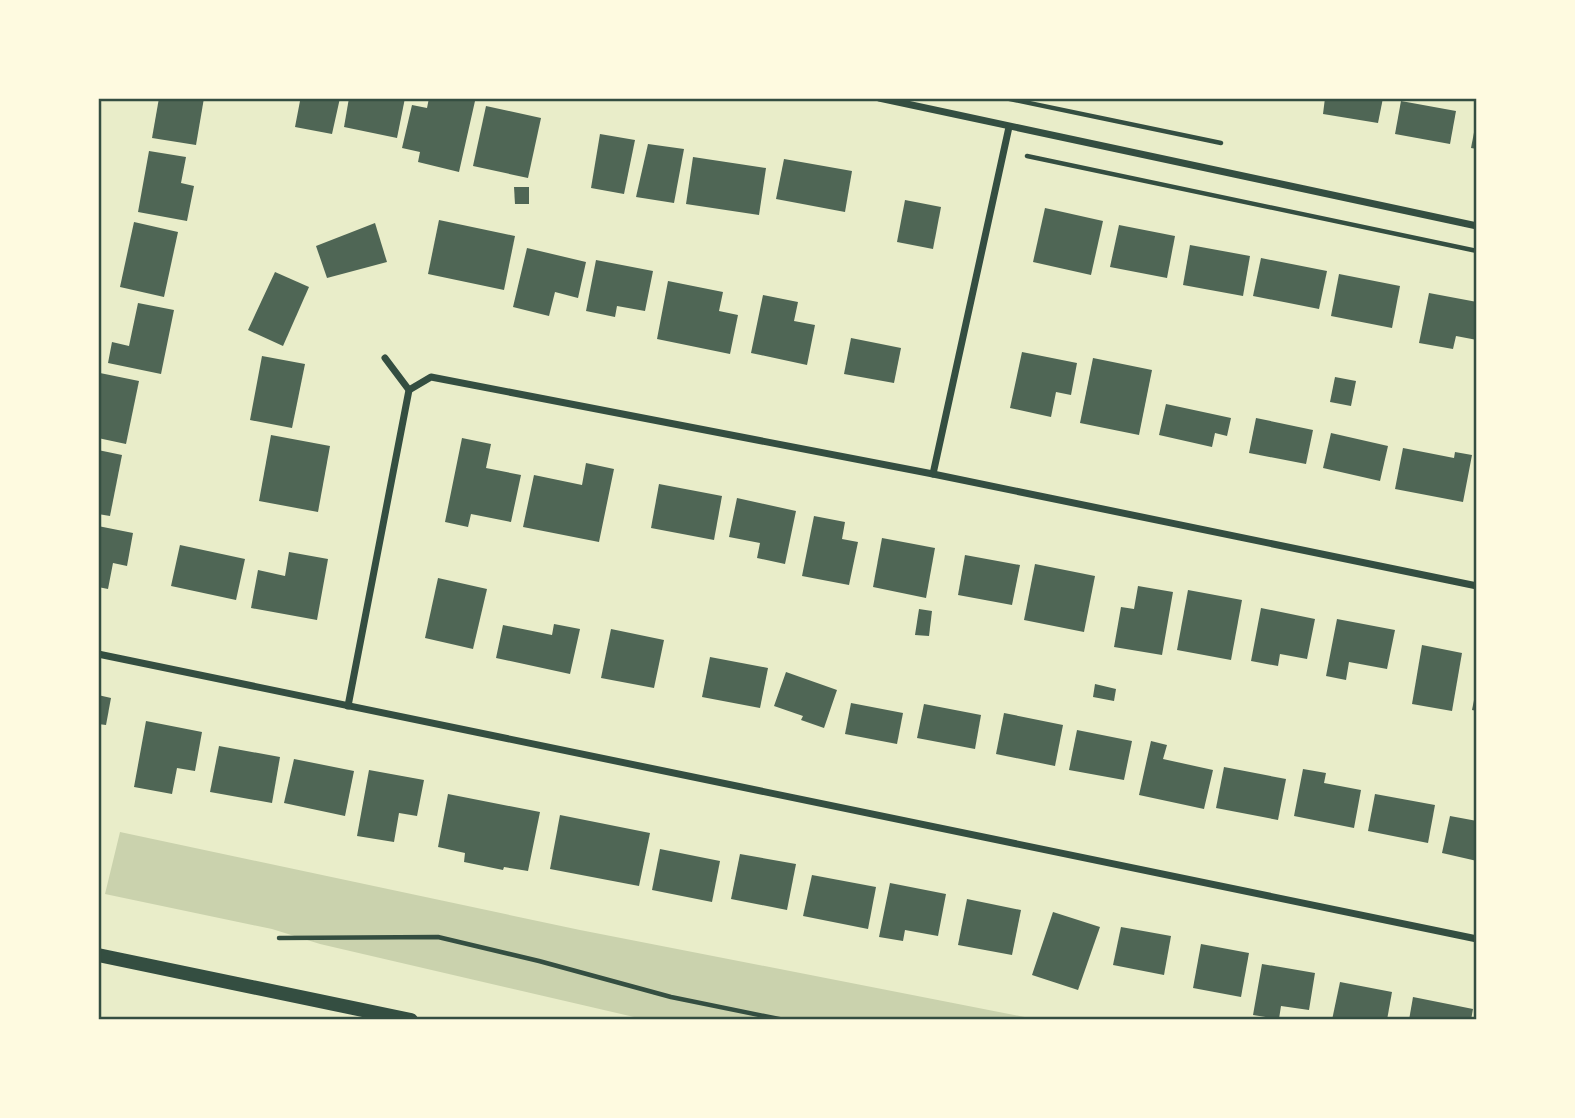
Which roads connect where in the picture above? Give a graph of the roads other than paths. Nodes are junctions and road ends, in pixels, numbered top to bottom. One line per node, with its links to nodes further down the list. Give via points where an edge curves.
1 (879, 98): 2 (street)
2 (1009, 127): 3 (street); 6 (street)
3 (1477, 226)
4 (385, 358): 5 (street)
5 (409, 390): 6 (street, via 431,377); 9 (street)
6 (933, 474): 7 (street)
7 (1477, 586)
8 (98, 654): 9 (street)
9 (348, 706): 10 (street)
10 (1477, 939)
11 (98, 955): 12 (main road)
12 (411, 1020)

